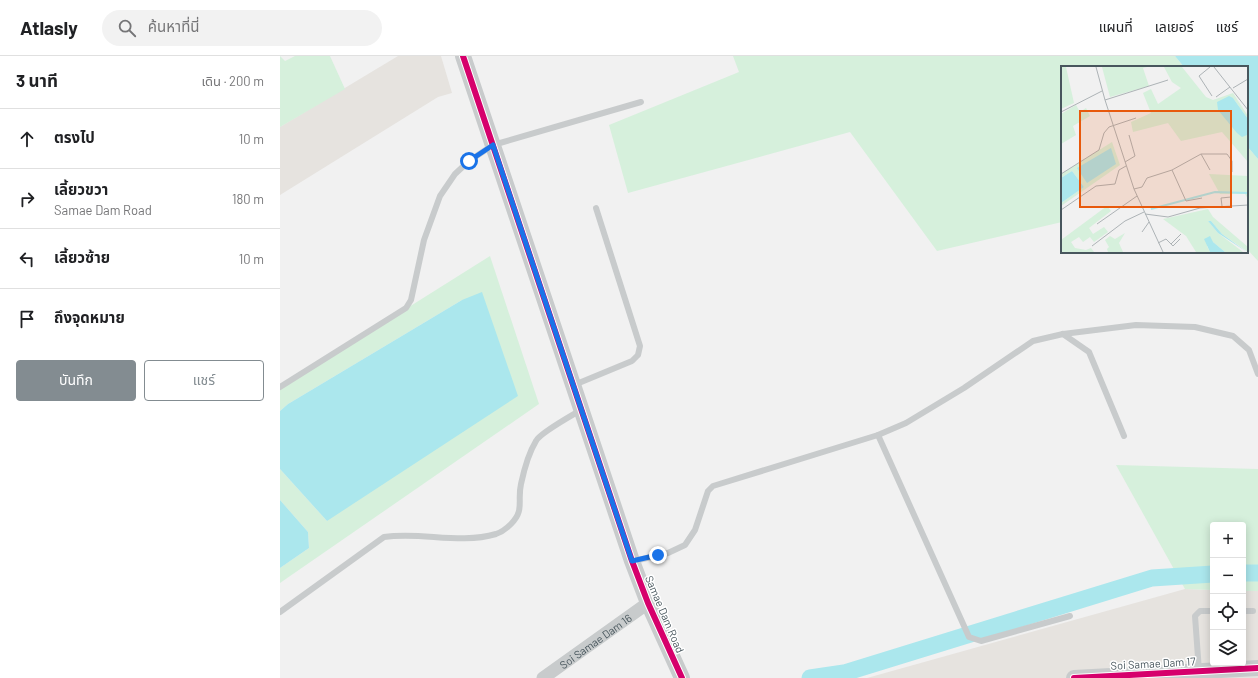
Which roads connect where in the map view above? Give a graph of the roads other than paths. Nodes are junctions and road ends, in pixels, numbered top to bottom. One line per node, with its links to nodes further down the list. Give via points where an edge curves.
1 (463, 56): 3 (street, Samae Dam Road)
2 (641, 102): 3 (lane)
3 (493, 145): 7 (street, Samae Dam Road); 8 (lane, via 455,174 440,196 424,240 411,300 406,308)
4 (596, 208): 7 (lane, via 640,346 638,355 632,361)
5 (1063, 334): 6 (lane, via 1136,326 1195,327 1233,336 1249,350); 10 (lane, via 1033,341 964,388 906,423); 11 (lane, via 1089,352)
6 (1258, 374)
7 (573, 385): 9 (street, Samae Dam Road)
8 (280, 387)
9 (580, 410): 12 (street, Samae Dam Road); 17 (lane, via 536,440 520,486 520,510 508,527 498,533 481,537 384,537)
10 (878, 436): 12 (lane, via 713,486 708,491 695,530 686,545 668,553); 18 (lane, via 969,637 981,641)
11 (1124, 436)
12 (632, 561): 13 (street, Samae Dam Road)
13 (648, 603): 21 (street, Soi Samae Dam 16); 22 (street, Samae Dam Road)
14 (1253, 610): 16 (lane)
15 (1210, 611): 20 (lane, via 1200,611 1195,616)
16 (1246, 611)
17 (280, 612)
18 (1070, 616)
19 (1258, 668): 20 (street, Soi Samae Dam 17)
20 (1199, 671): 23 (street, Soi Samae Dam 17)
21 (543, 678)
22 (682, 678)
23 (1074, 678)

